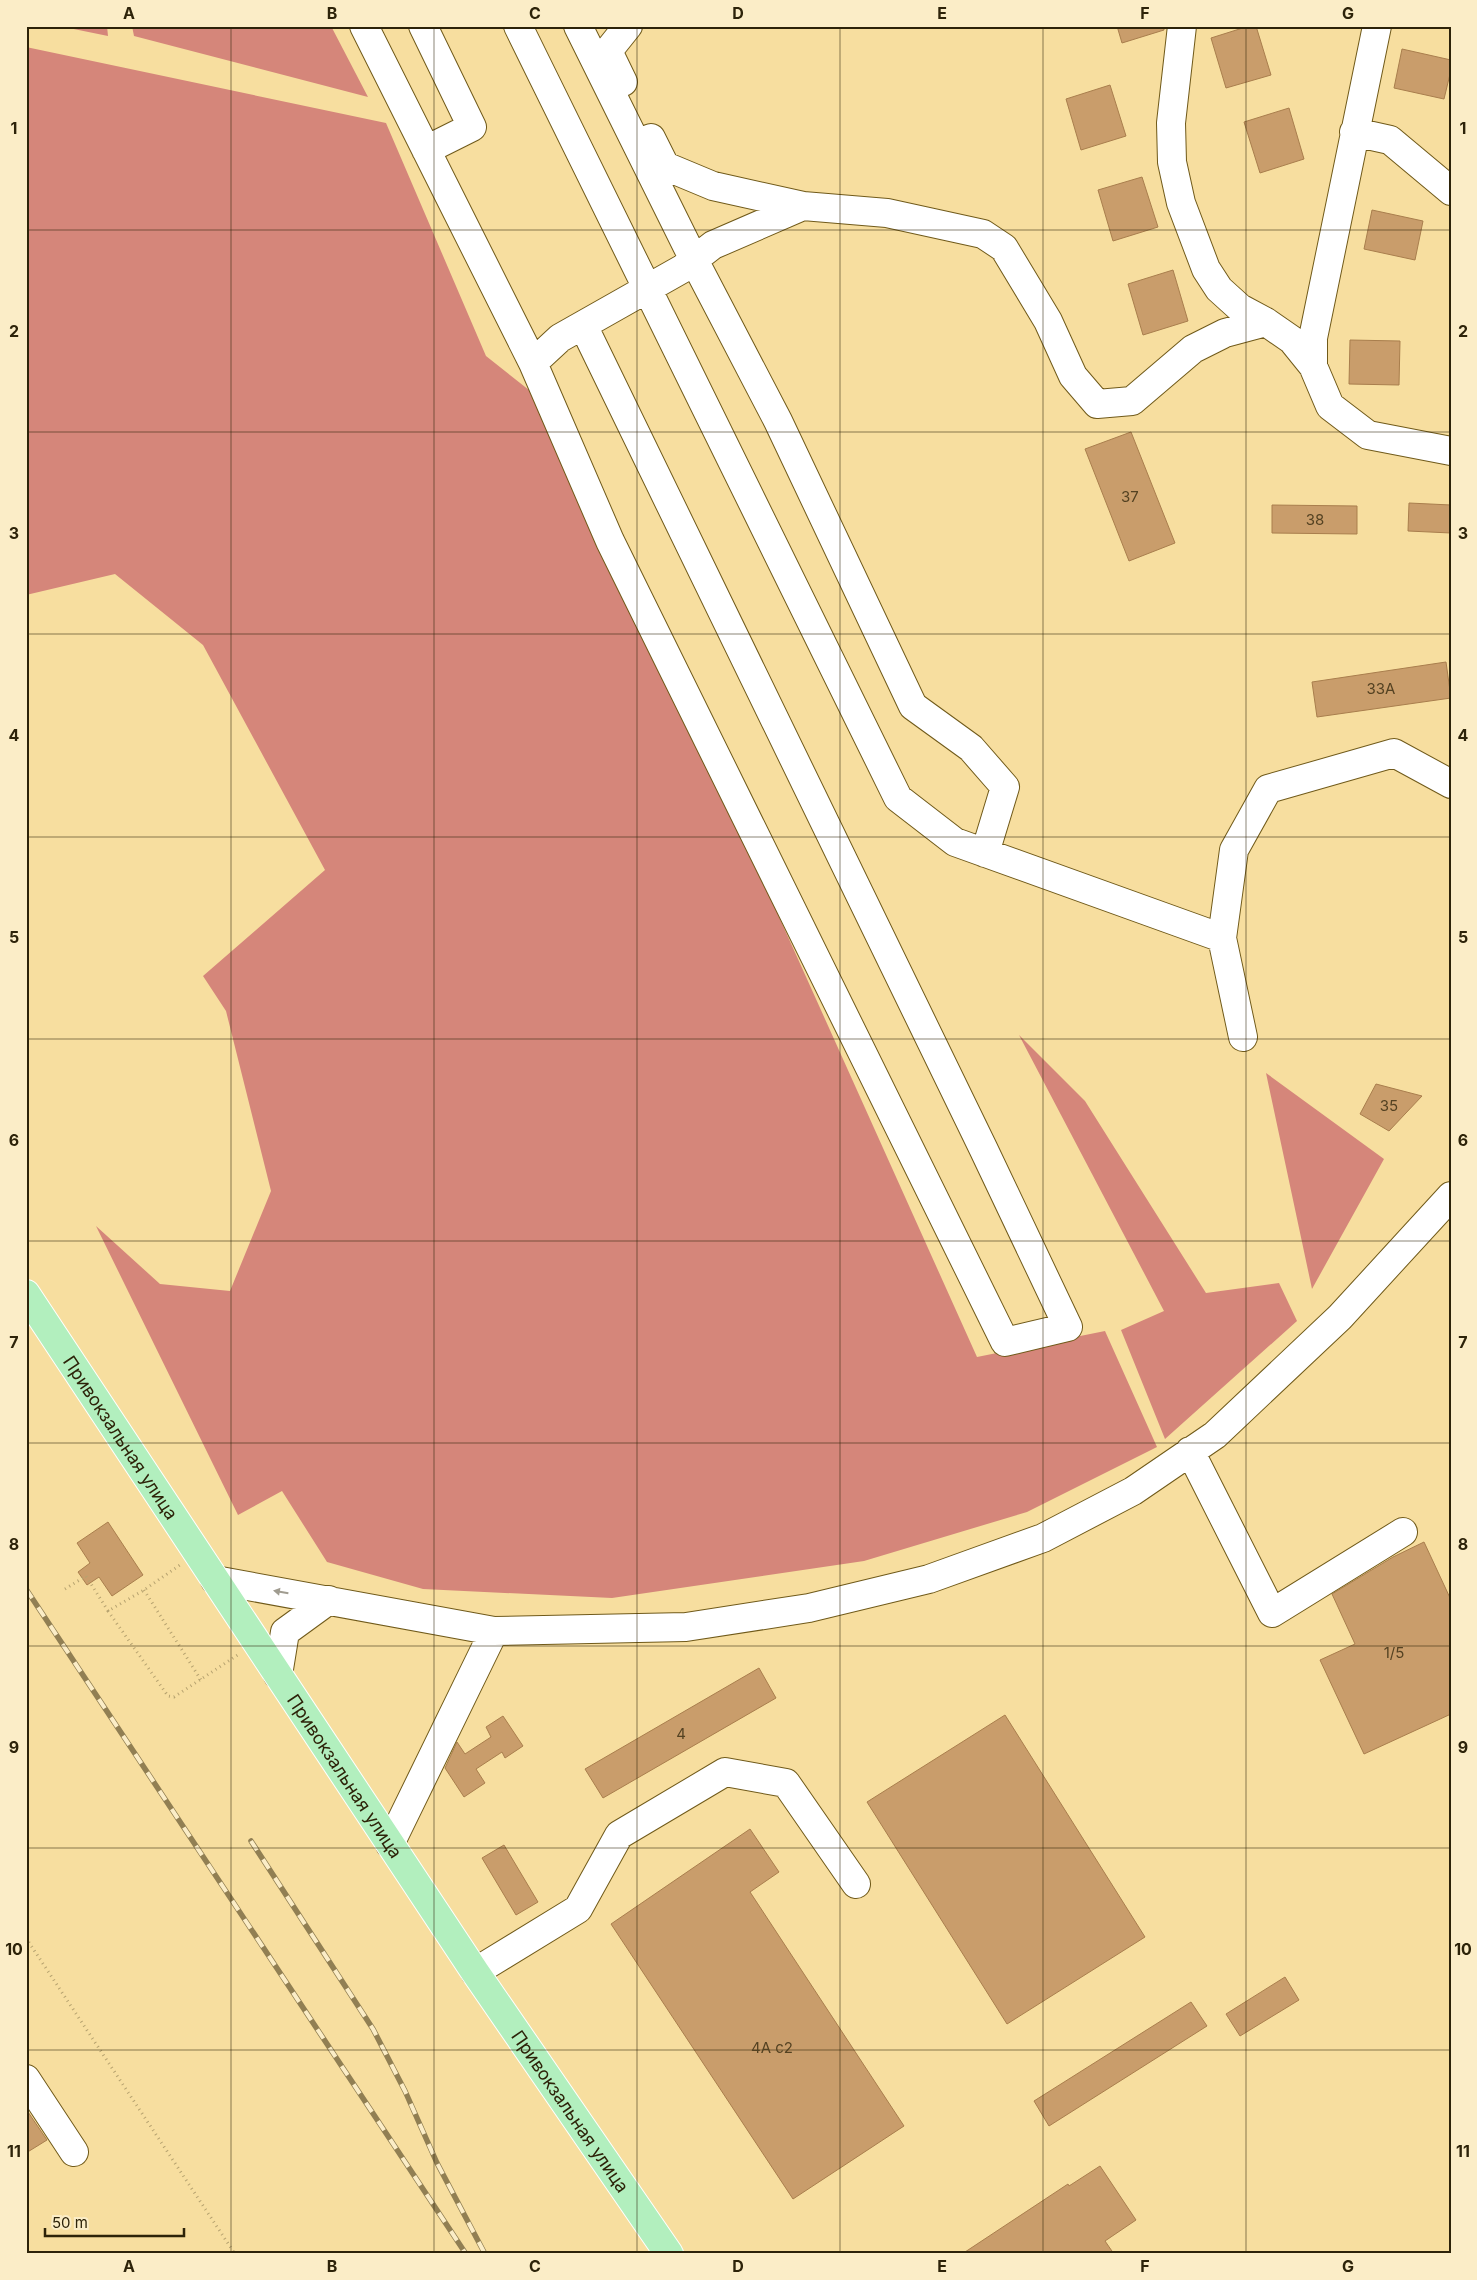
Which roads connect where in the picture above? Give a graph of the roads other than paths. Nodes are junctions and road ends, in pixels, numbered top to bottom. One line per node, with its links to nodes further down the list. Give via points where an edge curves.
1 (364, 26): 9 (street)
2 (422, 26): 9 (street, via 472,127)
3 (518, 26): 13 (street)
4 (578, 26): 12 (street)
5 (628, 26): 11 (street, via 608,51 665,166 713,186)
6 (1182, 26): 14 (street, via 1172,123 1172,162 1182,203 1206,269 1219,289 1240,308)
7 (1377, 26): 8 (street)
8 (1354, 132): 10 (street, via 1390,140); 17 (street, via 1313,338)
9 (426, 150): 16 (street)
10 (1451, 191)
11 (803, 206): 12 (street, via 713,244); 14 (street, via 887,213 983,234 1004,248 1048,321 1073,376 1097,404 1132,401 1193,349 1225,333)
12 (694, 260): 13 (street); 20 (street, via 778,422 913,706 971,748 1006,787)
13 (648, 288): 15 (street); 20 (street, via 898,798 955,842)
14 (1266, 322): 17 (street, via 1292,340)
15 (583, 325): 16 (street, via 560,338); 16 (street, via 1068,1327 1004,1342 610,541)
16 (534, 363)
17 (1313, 366): 18 (street, via 1330,406 1368,435)
18 (1451, 451)
19 (1451, 784): 21 (street, via 1394,753 1268,790 1234,850)
20 (985, 853): 21 (street)
21 (1222, 938): 22 (street)
22 (1243, 1037)
23 (1451, 1196): 25 (street, via 1340,1317 1215,1435)
24 (26, 1294): 27 (main road, Привокзальная улица)
25 (1190, 1452): 26 (street, via 1272,1613); 29 (street, via 1133,1491 1043,1538 929,1579 809,1608 686,1627)
26 (1404, 1532)
27 (215, 1580): 28 (street, one-way to 27); 30 (main road, Привокзальная улица)
28 (329, 1600): 29 (street); 30 (street, via 286,1632)
29 (494, 1632): 31 (street)
30 (278, 1675): 31 (main road, Привокзальная улица)
31 (390, 1844): 33 (main road, Привокзальная улица)
32 (856, 1884): 33 (street, via 786,1783 725,1772 619,1835 578,1909)
33 (475, 1972): 36 (main road, Привокзальная улица)
34 (26, 2079): 35 (street)
35 (74, 2152)
36 (669, 2254)

